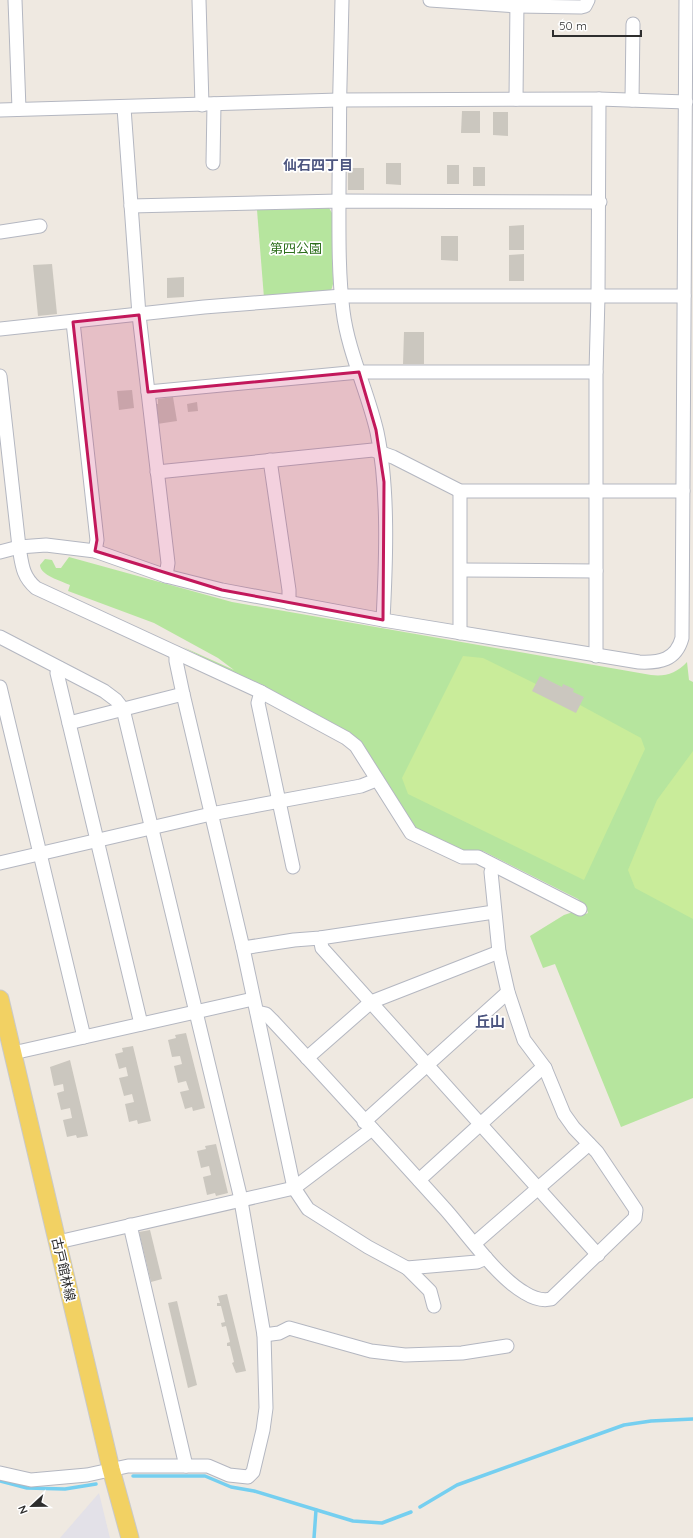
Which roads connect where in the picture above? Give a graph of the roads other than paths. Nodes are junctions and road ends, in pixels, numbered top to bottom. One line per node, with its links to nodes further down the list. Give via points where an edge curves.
1 (15, 0): 16 (street)
2 (199, 0): 14 (street)
3 (342, 0): 10 (street)
4 (430, 0): 7 (street)
5 (588, 0): 7 (street, via 580,7)
6 (686, 0): 13 (street)
7 (517, 3): 9 (street)
8 (633, 24): 12 (street)
9 (516, 99): 10 (street); 11 (street)
10 (339, 100): 14 (street); 19 (street)
11 (600, 100): 12 (street); 20 (street)
12 (632, 100): 13 (street)
13 (686, 102): 26 (street)
14 (208, 105): 15 (street); 18 (street)
15 (124, 108): 16 (street); 21 (street)
16 (19, 109): 17 (street)
17 (0, 110)
18 (213, 163)
19 (339, 201): 20 (street); 21 (street); 24 (street)
20 (600, 202): 25 (street)
21 (131, 206): 27 (street)
22 (40, 226): 23 (street)
23 (0, 232)
24 (342, 296): 25 (street); 27 (street); 30 (street, via 349,338)
25 (598, 296): 26 (street); 31 (street)
26 (684, 296): 39 (street)
27 (139, 315): 28 (street); 33 (street)
28 (73, 322): 29 (street); 41 (street, via 97,540)
29 (0, 328)
30 (359, 372): 31 (street); 33 (street); 34 (street)
31 (596, 372): 38 (street)
32 (0, 376): 40 (street)
33 (148, 392): 36 (street)
34 (381, 452): 35 (street, via 373,450); 37 (street); 47 (street, via 384,482)
35 (270, 460): 36 (street); 46 (street)
36 (157, 472): 45 (street, via 168,563)
37 (460, 491): 38 (street); 43 (street)
38 (595, 491): 39 (street); 44 (street)
39 (683, 492): 51 (street, via 682,638 677,651 667,659 653,663)
40 (19, 547): 41 (street, via 46,545); 42 (street); 50 (street, via 24,574 28,582 36,588)
41 (95, 551): 45 (street)
42 (0, 552)
43 (461, 570): 44 (street); 48 (street)
44 (596, 571): 51 (street)
45 (166, 576): 46 (street)
46 (289, 603): 47 (street)
47 (383, 620): 48 (street)
48 (460, 633): 51 (street)
49 (0, 637): 52 (street)
50 (176, 653): 54 (street); 55 (street)
51 (596, 656)
52 (59, 668): 56 (street, via 104,691); 57 (street, via 57,673)
53 (0, 687): 63 (street)
54 (261, 692): 58 (street, via 353,742); 59 (street, via 258,703)
55 (183, 694): 56 (street); 60 (street)
56 (124, 709): 57 (street); 61 (street)
57 (69, 722): 62 (street)
58 (376, 780): 59 (street, via 361,786); 65 (street, via 411,833 462,857 478,857)
59 (278, 801): 60 (street); 66 (street)
60 (211, 814): 61 (street); 70 (street)
61 (152, 827): 62 (street); 76 (street)
62 (97, 840): 63 (street); 77 (street)
63 (40, 854): 64 (street); 78 (street)
64 (0, 864)
65 (493, 866): 67 (street); 68 (street, via 491,872)
66 (293, 867)
67 (580, 908)
68 (494, 912): 69 (street); 71 (street)
69 (320, 938): 70 (street); 73 (street, via 322,948)
70 (243, 948): 74 (street)
71 (499, 952): 72 (street); 73 (street)
72 (508, 992): 81 (street); 82 (street, via 524,1040)
73 (371, 1002): 80 (street); 81 (street)
74 (255, 1005): 76 (street); 80 (street); 88 (street)
75 (1, 1006): 79 (main road, 古戸館林線)
76 (196, 1012): 77 (street); 89 (street)
77 (141, 1024): 78 (street)
78 (84, 1037): 79 (street)
79 (8, 1048): 91 (main road, 古戸館林線)
80 (307, 1058): 84 (street)
81 (426, 1066): 83 (street); 84 (street)
82 (545, 1068): 83 (street); 85 (street, via 564,1114)
83 (481, 1124): 86 (street); 87 (street)
84 (368, 1126): 86 (street); 88 (street)
85 (588, 1144): 87 (street); 93 (street, via 597,1152 636,1210 635,1218)
86 (419, 1180): 92 (street)
87 (538, 1187): 92 (street); 93 (street)
88 (294, 1188): 89 (street); 95 (street, via 308,1209)
89 (241, 1200): 90 (street); 97 (street)
90 (130, 1225): 91 (street); 99 (street)
91 (58, 1242): 100 (main road, 古戸館林線)
92 (476, 1244): 94 (street)
93 (598, 1255): 94 (street, via 551,1299 544,1301 525,1293)
94 (486, 1258): 95 (street, via 477,1262)
95 (407, 1268): 96 (street, via 430,1291)
96 (434, 1306)
97 (264, 1335): 98 (street, via 279,1333 289,1328 371,1351 405,1355 456,1354); 99 (street, via 266,1408 253,1472 248,1478 229,1476 208,1466)
98 (507, 1346)
99 (186, 1466): 100 (street, via 128,1466)
100 (111, 1469): 101 (street, via 31,1480); 102 (main road, 古戸館林線)
101 (0, 1473)
102 (130, 1538)

